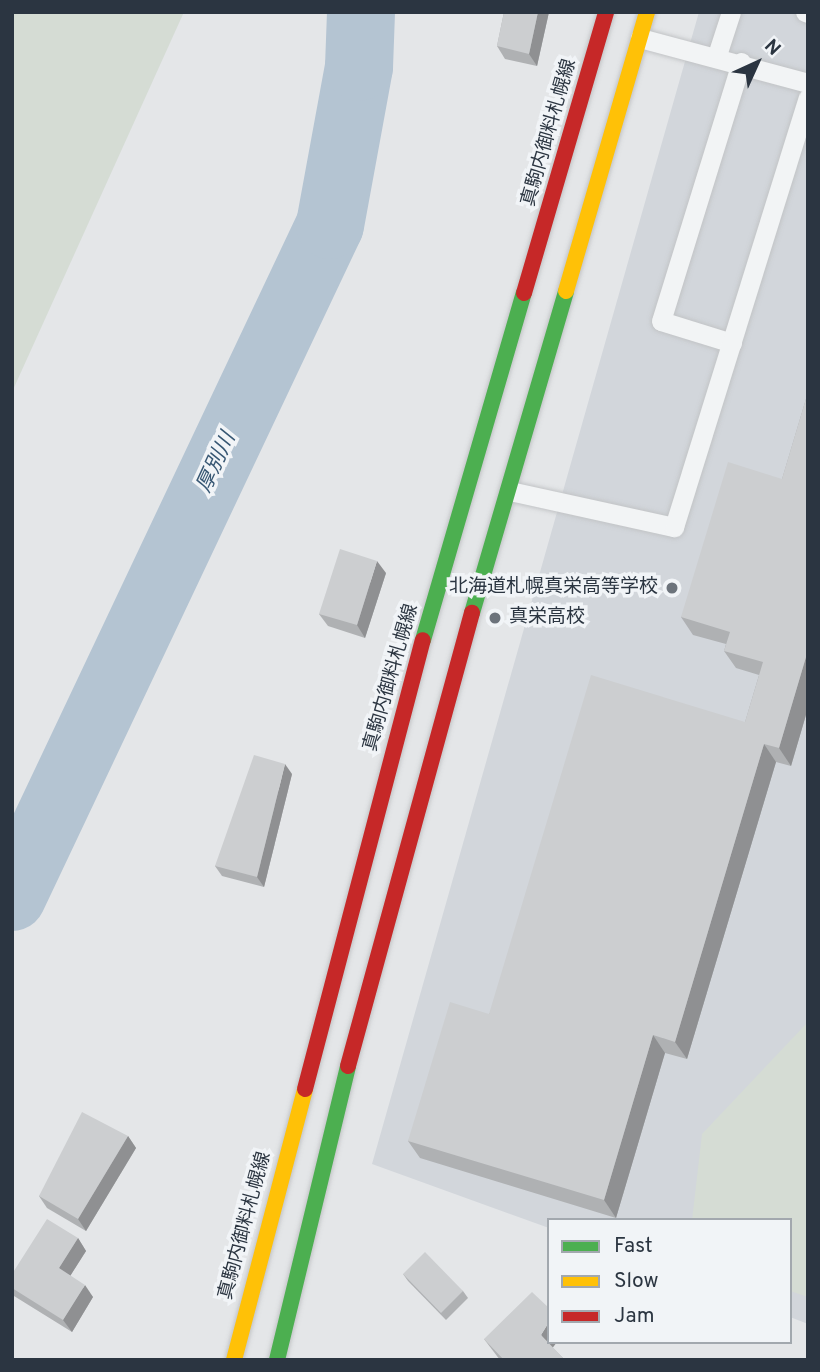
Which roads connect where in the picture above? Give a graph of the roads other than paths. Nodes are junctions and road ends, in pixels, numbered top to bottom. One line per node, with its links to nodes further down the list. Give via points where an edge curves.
1 (606, 12): 11 (main road, 真駒内御料札幌線, via 410,685)
2 (647, 12): 4 (main road)
3 (731, 12): 5 (lane)
4 (640, 38): 5 (lane); 10 (main road)
5 (717, 55): 6 (lane)
6 (741, 62): 7 (lane); 9 (lane, via 661,321)
7 (808, 83)
8 (808, 98): 9 (lane)
9 (732, 343): 10 (lane, via 674,527)
10 (510, 491): 12 (main road, via 332,1124)
11 (234, 1360)
12 (277, 1360)

